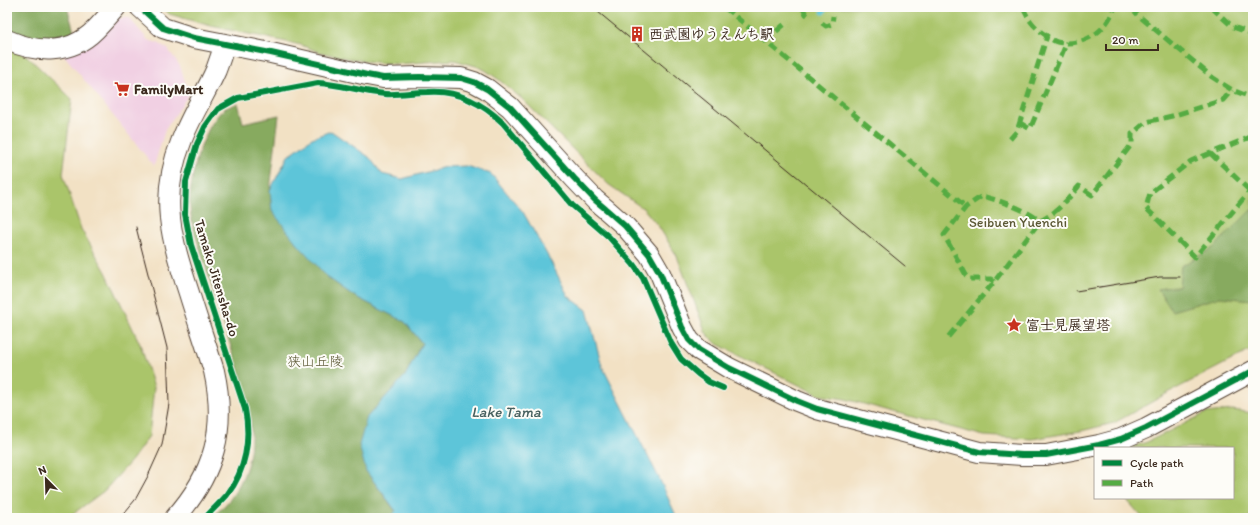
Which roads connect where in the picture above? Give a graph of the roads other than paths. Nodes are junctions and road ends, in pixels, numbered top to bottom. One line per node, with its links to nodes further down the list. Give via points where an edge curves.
1 (116, 7): 3 (street, via 94,31 62,49 29,48)
2 (140, 7): 4 (street, via 169,31)
3 (7, 40)
4 (224, 44): 5 (street, via 383,78 461,78 487,89 510,107 595,200 625,226 648,254 660,273 682,327 689,340 699,350 729,368 817,409 979,452 1046,455 1121,439); 6 (street, via 216,70 181,141 170,185 170,227 214,371 220,418 217,442 206,474)
5 (1251, 376)
6 (175, 518)

